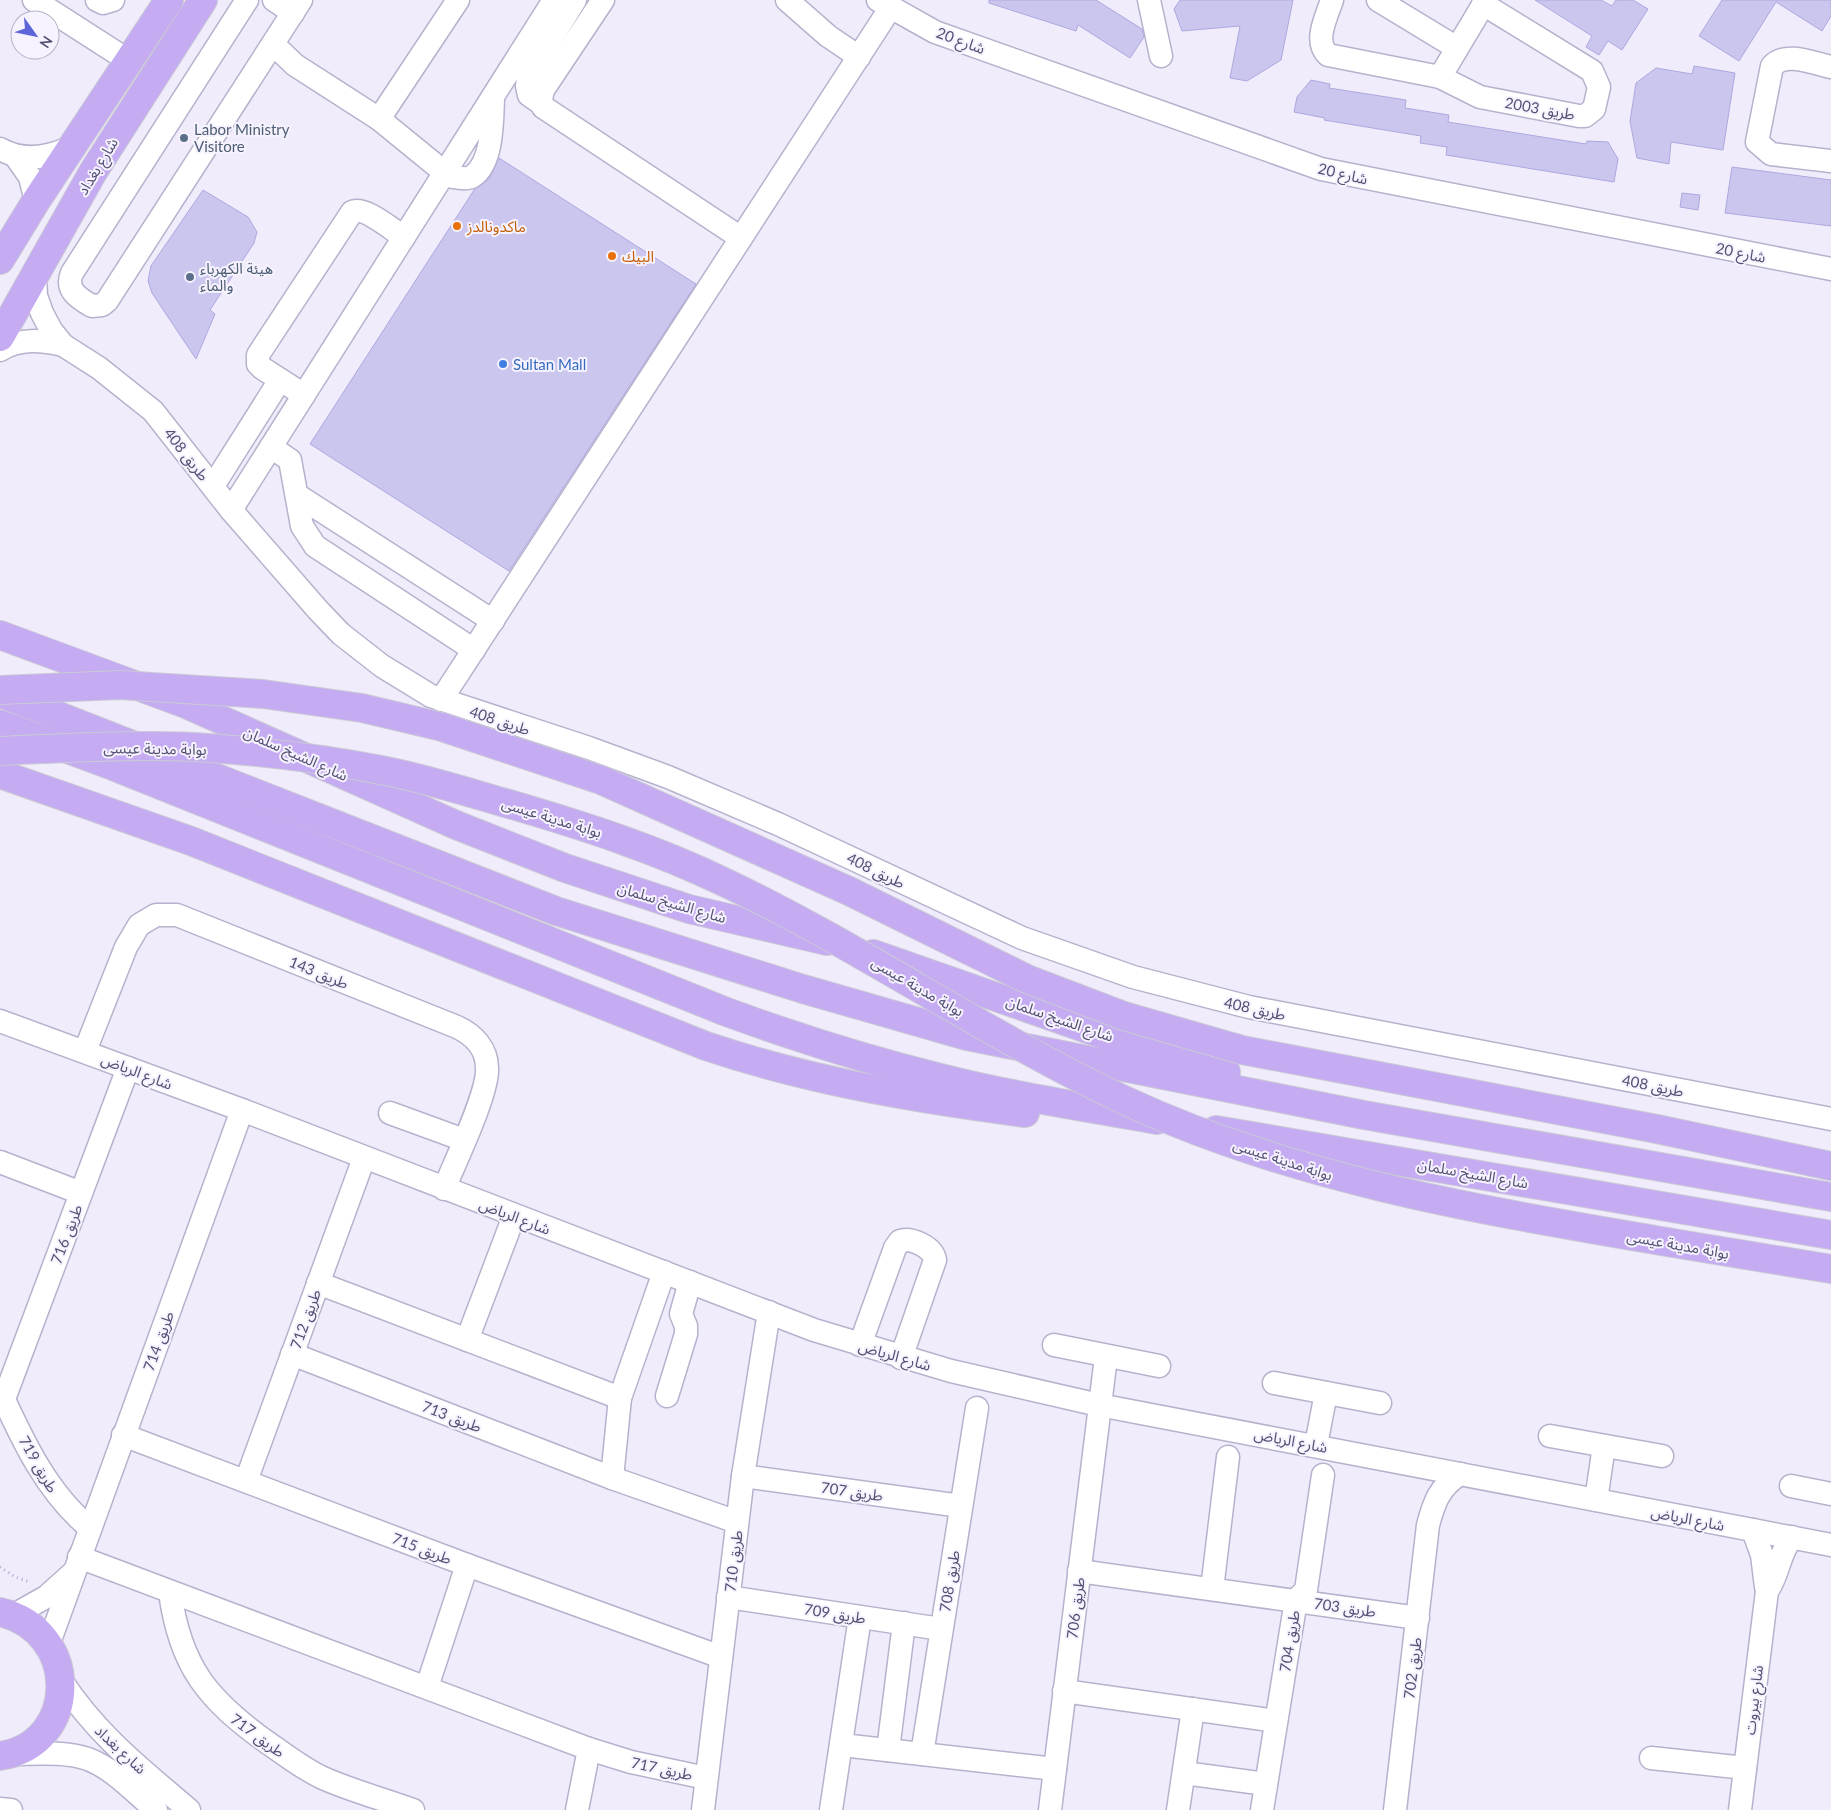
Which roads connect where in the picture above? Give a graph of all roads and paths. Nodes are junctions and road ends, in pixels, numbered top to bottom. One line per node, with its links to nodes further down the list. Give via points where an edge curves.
1 (34, 0): 25 (street)
2 (97, 0): 3 (street, via 104,3)
3 (113, 0)
4 (169, 0): 25 (main road, شارع بغداد)
5 (203, 0): 20 (main road, شارع بغداد)
6 (218, 0): 20 (street)
7 (246, 0): 35 (street)
8 (274, 0): 19 (street)
9 (458, 0): 29 (street)
10 (554, 0): 34 (street)
11 (575, 0): 28 (street, via 528,77 529,95)
12 (603, 0): 28 (street, via 543,90)
13 (787, 0): 24 (street, via 828,36)
14 (1149, 0): 23 (street)
15 (1332, 0): 27 (street, طريق 2003, via 1321,38 1323,50 1328,55)
16 (1378, 0): 22 (street)
17 (1485, 2): 22 (street, طريق 2003); 27 (street, طريق 2003, via 1592,72 1599,87 1594,109 1585,116 1579,116 1480,97)
18 (885, 4): 24 (street); 41 (street, شارع 20, via 935,32 1321,169)
19 (297, 6): 21 (street)
20 (184, 29): 33 (main road, شارع بغداد)
21 (273, 44): 29 (street, via 295,64); 35 (street, via 102,305 92,306 72,291 69,280)
22 (1457, 48): 27 (street, طريق 2003)
23 (1161, 56)
24 (859, 57): 39 (street)
25 (129, 61): 30 (main road, شارع بغداد)
26 (1831, 66): 32 (street, via 1778,59 1772,66 1757,142 1771,154)
27 (1440, 77)
28 (542, 104): 39 (street, via 546,110)
29 (379, 119): 34 (street)
30 (71, 147): 31 (street, via 50,155); 36 (main road, شارع بغداد)
31 (8, 153): 36 (street, via 30,177)
32 (1831, 162)
33 (92, 172): 35 (street); 42 (main road, شارع بغداد)
34 (443, 173): 37 (street)
35 (123, 192)
36 (36, 201): 38 (main road, شارع بغداد)
37 (404, 237): 46 (street, via 361,210 348,215 258,355 258,364); 47 (street)
38 (8, 238): 40 (main road, شارع بغداد)
39 (741, 238): 52 (street)
40 (0, 260)
41 (1831, 269)
42 (35, 277): 43 (main road, شارع بغداد); 44 (street, طريق 408, via 36,296 42,314)
43 (0, 337)
44 (63, 345): 45 (street, طريق 408, via 25,341); 49 (street, طريق 408, via 146,404)
45 (0, 350)
46 (280, 380): 47 (street); 49 (street)
47 (304, 395): 48 (street)
48 (271, 447): 50 (street, via 290,460); 51 (street)
49 (213, 486): 51 (street, طريق 408)
50 (297, 495): 52 (street); 54 (street, via 302,526 315,546)
51 (231, 510): 56 (street, طريق 408, via 341,634 382,666)
52 (493, 621): 54 (street)
53 (3, 635): 66 (main road, شارع الشيخ سلمان, via 186,704 456,825 620,887 689,909 854,948 1099,1032)
54 (474, 650): 56 (street)
55 (0, 691): 66 (main road, شارع الشيخ سلمان, via 556,911 803,989 967,1036); 71 (main road, bridge, via 120,685 263,694 362,708 442,727 601,780 849,891 1027,979 1124,1016 1242,1050 1657,1129)
56 (441, 700): 67 (street, طريق 408, via 668,777 778,824 1022,938 1133,977 1249,1007)
57 (0, 724): 64 (main road, شارع الشيخ سلمان, via 786,1033 943,1079)
58 (0, 751): 77 (main road, بوابة مدينة عيسى, bridge, via 108,746 198,748 331,761 385,770 581,825 659,852 727,883 811,926 1048,1061 1125,1100 1273,1159 1389,1190 1477,1208)
59 (0, 774): 64 (main road, شارع الشيخ سلمان, via 191,841 706,1046 749,1060 858,1087 1005,1111 1079,1119)
60 (0, 1021): 61 (street, شارع الرياض)
61 (85, 1052): 62 (street, شارع الرياض); 68 (street, طريق 143, via 126,947 138,925 156,915 178,915 473,1036 484,1051 487,1075)
62 (128, 1068): 63 (street, شارع الرياض); 73 (street, طريق 716)
63 (242, 1110): 69 (street, شارع الرياض); 97 (street, طريق 714)
64 (1114, 1112): 76 (main road, شارع الشيخ سلمان)
65 (390, 1113): 68 (street)
66 (1364, 1115): 74 (main road, شارع الشيخ سلمان)
67 (1831, 1119)
68 (464, 1140): 72 (street, طريق 143)
69 (364, 1158): 72 (street, شارع الرياض); 80 (street, طريق 712)
70 (0, 1162): 73 (street)
71 (1831, 1166)
72 (444, 1189): 75 (street, شارع الرياض)
73 (81, 1193): 91 (street, طريق 716)
74 (1831, 1197)
75 (514, 1216): 78 (street, شارع الرياض); 82 (street)
76 (1831, 1234)
77 (1831, 1270)
78 (664, 1272): 79 (street, شارع الرياض); 93 (street)
79 (690, 1282): 81 (street, شارع الرياض); 92 (street, via 681,1314 686,1334)
80 (318, 1283): 82 (street); 85 (street, طريق 712)
81 (769, 1312): 83 (street, شارع الرياض); 106 (street, طريق 710)
82 (467, 1340): 93 (street)
83 (860, 1346): 87 (street, شارع الرياض); 87 (street, via 896,1244 908,1239 929,1249 935,1260)
84 (1054, 1346): 86 (street)
85 (292, 1354): 107 (street, طريق 713); 108 (street, طريق 712)
86 (1106, 1357): 88 (street); 95 (street, طريق 706)
87 (901, 1358): 95 (street, شارع الرياض)
88 (1158, 1366)
89 (1274, 1382): 90 (street)
90 (1326, 1393): 94 (street); 99 (street)
91 (2, 1395): 115 (street, طريق 719, via 54,1494)
92 (667, 1396)
93 (620, 1398): 107 (street)
94 (1380, 1403)
95 (1100, 1405): 99 (street, شارع الرياض); 121 (street, طريق 706)
96 (977, 1408): 112 (street, طريق 708)
97 (123, 1435): 108 (street, طريق 715); 115 (street, طريق 714)
98 (1550, 1436): 100 (street)
99 (1316, 1445): 103 (street, شارع الرياض)
100 (1604, 1446): 101 (street); 111 (street)
101 (1662, 1456)
102 (1228, 1457): 122 (street)
103 (1414, 1465): 104 (street, شارع الرياض); 114 (street, طريق 702, via 1427,1499)
104 (1460, 1474): 111 (street, شارع الرياض); 114 (street, طريق 702, via 1443,1486)
105 (1323, 1475): 126 (street, طريق 704, via 1306,1590)
106 (743, 1476): 112 (street, طريق 707); 113 (street, طريق 710)
107 (612, 1478): 113 (street, طريق 713)
108 (246, 1481): 120 (street, طريق 715)
109 (1791, 1486): 110 (street)
110 (1831, 1494)
111 (1596, 1500): 116 (street, شارع الرياض)
112 (961, 1506): 131 (street, طريق 708)
113 (737, 1522): 125 (street, طريق 710)
114 (1428, 1526): 129 (street, طريق 702)
115 (90, 1528): 119 (street, طريق 714)
116 (1753, 1530): 117 (street, شارع الرياض); 123 (street, شارع بيروت, via 1762,1554)
117 (1792, 1537): 118 (street, شارع الرياض); 123 (street, شارع بيروت, via 1779,1558)
118 (1831, 1545)
119 (76, 1564): 124 (street, طريق 717); 127 (street, طريق 714, via 46,1597); 132 (street, طريق 714)
120 (467, 1565): 133 (street, طريق 715); 135 (street)
121 (1079, 1571): 122 (street, طريق 703); 136 (street, طريق 706)
122 (1212, 1589): 126 (street, طريق 703)
123 (1767, 1590): 145 (street, شارع بيروت)
124 (170, 1592): 135 (street, طريق 717); 154 (street, طريق 717, via 186,1654 203,1684 225,1710 305,1769 339,1785)
125 (728, 1597): 128 (street, طريق 709); 133 (street, طريق 710)
126 (1296, 1600): 129 (street, طريق 703); 138 (street, طريق 704)
127 (7, 1614): 132 (main road, via 27,1622)
128 (860, 1617): 130 (street, طريق 709); 139 (street)
129 (1418, 1618): 161 (street, طريق 702)
130 (904, 1623): 131 (street, طريق 709); 141 (street)
131 (941, 1628): 142 (street, طريق 708)
132 (49, 1643): 134 (main road)
133 (721, 1657): 148 (street, طريق 710)
134 (61, 1680): 143 (main road, via 60,1699 42,1734 27,1746); 153 (street, شارع بغداد, via 100,1732)
135 (427, 1687): 140 (street, طريق 717)
136 (1064, 1691): 137 (street); 146 (street, طريق 706)
137 (1193, 1710): 138 (street); 147 (street)
138 (1276, 1721): 149 (street, طريق 704)
139 (842, 1745): 141 (street); 157 (street)
140 (589, 1749): 148 (street, طريق 717, via 631,1762); 155 (street)
141 (888, 1750): 142 (street)
142 (922, 1754): 146 (street)
143 (5, 1755): 152 (street, شارع بغداد, via 44,1754 88,1759 110,1772)
144 (1652, 1758): 145 (street)
145 (1745, 1768): 162 (street, شارع بيروت)
146 (1055, 1769): 158 (street, طريق 706)
147 (1184, 1773): 149 (street); 159 (street)
148 (706, 1778): 156 (street, طريق 710)
149 (1266, 1784): 160 (street, طريق 704)
150 (0, 1809): 151 (street)
151 (12, 1810)
152 (156, 1810)
153 (190, 1810)
154 (413, 1810)
155 (577, 1810)
156 (703, 1810)
157 (831, 1810)
158 (1050, 1810)
159 (1178, 1810)
160 (1262, 1810)
161 (1395, 1810)
162 (1740, 1810)

